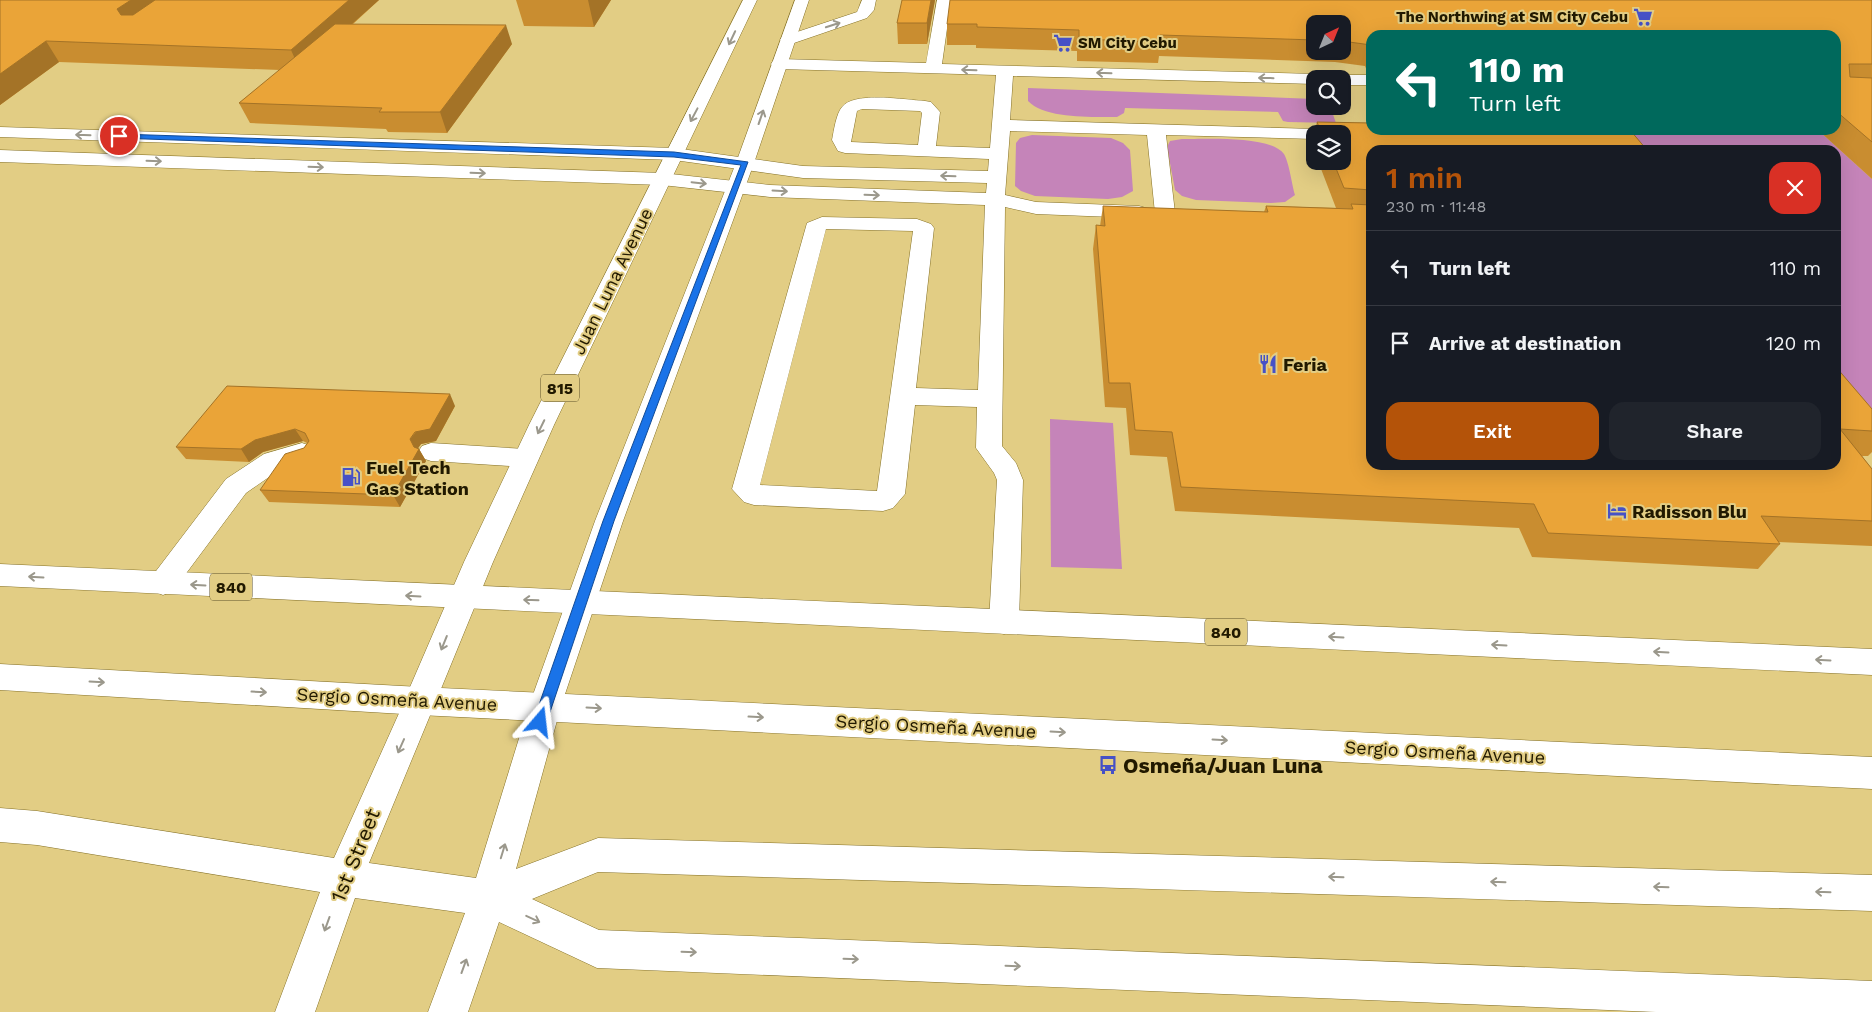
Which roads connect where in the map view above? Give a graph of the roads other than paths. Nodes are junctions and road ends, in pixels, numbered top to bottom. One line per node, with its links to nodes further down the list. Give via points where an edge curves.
1 (750, 0): 17 (main road, Juan Luna Avenue / 815, one-way to 17)
2 (802, 0): 5 (main road)
3 (869, 0): 5 (main road, one-way to 3, via 862,15)
4 (944, 0): 7 (main road)
5 (788, 40): 6 (main road)
6 (780, 64): 7 (main road); 20 (main road, one-way to 6)
7 (933, 69): 8 (main road, one-way to 7)
8 (1004, 71): 9 (main road, one-way to 8); 12 (main road)
9 (1306, 79)
10 (1351, 80): 11 (main road)
11 (1366, 80)
12 (1001, 126): 13 (main road); 18 (main road)
13 (1156, 131): 15 (main road); 23 (main road, via 1174,213 1036,208)
14 (0, 132): 17 (main road, one-way to 14)
15 (1306, 134)
16 (926, 152): 16 (main road, via 846,147 841,140 848,109 865,103 925,106 931,112); 18 (main road)
17 (674, 154): 20 (main road); 21 (main road, Juan Luna Avenue / 815)
18 (998, 154): 23 (main road)
19 (0, 156): 21 (main road, one-way to 21)
20 (745, 163): 22 (main road); 23 (main road, one-way to 20, via 803,172)
21 (662, 179): 22 (main road, one-way to 22); 28 (main road, Juan Luna Avenue / 815, one-way to 28)
22 (736, 187): 23 (main road, one-way to 23, via 802,193); 32 (main road)
23 (996, 188): 25 (main road)
24 (904, 396): 24 (main road, via 924,228 916,225 816,224 747,491 754,495 870,501 889,498); 25 (main road)
25 (989, 399): 33 (main road, via 989,448 1007,470 1010,480)
26 (302, 452): 30 (main road, via 273,462 236,486)
27 (431, 452): 28 (main road)
28 (526, 458): 31 (main road, Juan Luna Avenue / 815)
29 (0, 575): 30 (main road, 840, one-way to 29)
30 (163, 583): 31 (main road, 840, one-way to 30)
31 (462, 598): 32 (main road, 840, one-way to 31); 36 (main road, Juan Luna Avenue / 815, one-way to 36)
32 (580, 601): 33 (main road, 840); 37 (main road)
33 (1004, 622): 34 (main road, 840, one-way to 33)
34 (1872, 662)
35 (0, 677): 36 (main road, Sergio Osmeña Avenue, one-way to 36)
36 (420, 701): 37 (main road, Sergio Osmeña Avenue); 40 (main road, 1st Street, one-way to 40)
37 (545, 706): 38 (main road, Sergio Osmeña Avenue, one-way to 38); 42 (main road, one-way to 37)
38 (1872, 773)
39 (0, 825): 40 (main road, via 37,828)
40 (344, 878): 42 (main road); 44 (main road, 1st Street, one-way to 44)
41 (1872, 893): 42 (main road, one-way to 42, via 598,855)
42 (489, 898): 43 (main road, one-way to 43, via 597,949); 45 (main road, one-way to 42)
43 (1872, 1001)
44 (295, 1012)
45 (448, 1012)

